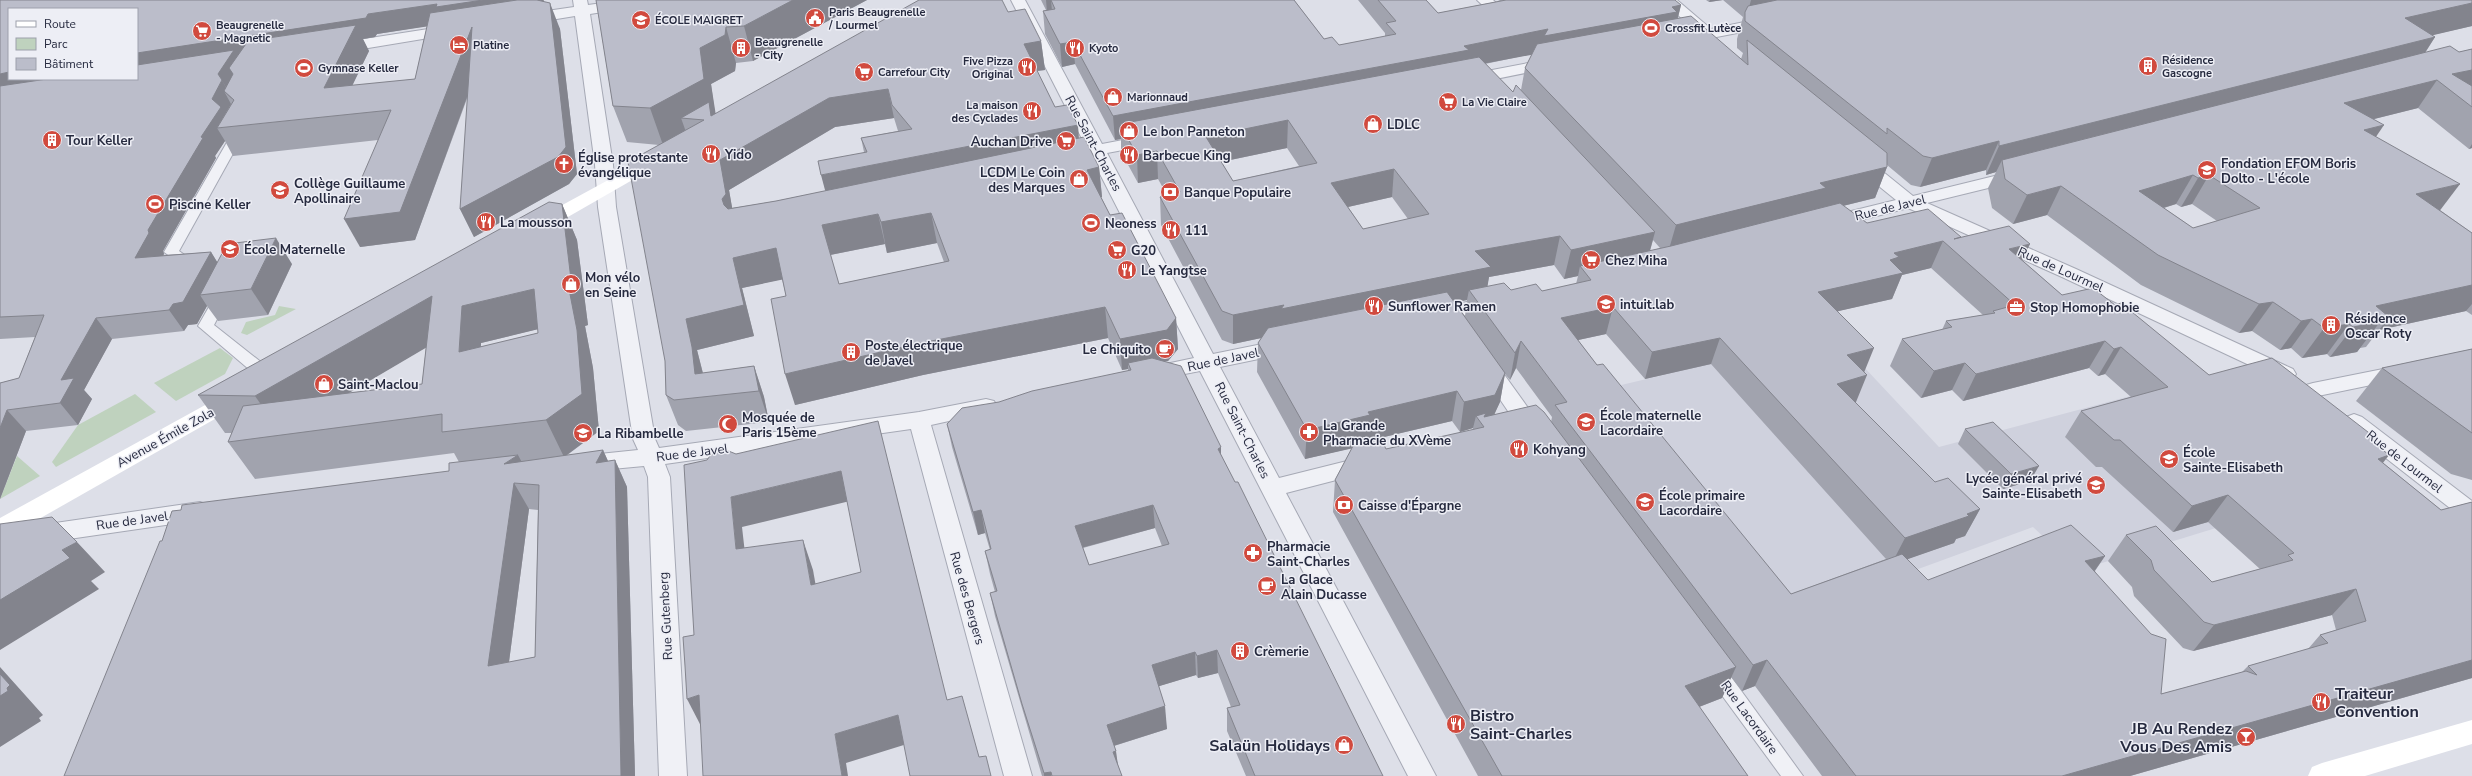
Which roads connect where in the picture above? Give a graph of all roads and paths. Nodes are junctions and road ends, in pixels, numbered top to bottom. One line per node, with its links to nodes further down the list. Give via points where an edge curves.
1 (654, 0): 5 (street)
2 (1018, 0): 24 (street, Rue Saint-Charles, via 1036,20)
3 (1484, 0): 7 (street)
4 (1668, 0): 12 (street)
5 (580, 6): 10 (street); 27 (street, Rue Gutenberg)
6 (1515, 11): 7 (street)
7 (1500, 14): 8 (street)
8 (1485, 17)
9 (1780, 19): 12 (street)
10 (507, 22)
11 (469, 28): 15 (street)
12 (1708, 34): 13 (street); 14 (street)
13 (1684, 38)
14 (1724, 47)
15 (321, 51)
16 (1570, 60): 17 (street)
17 (1488, 75): 18 (street); 19 (street)
18 (1447, 83)
19 (1502, 90)
20 (231, 120): 31 (street, via 242,126 171,252 199,270)
21 (1166, 137): 24 (street)
22 (1846, 150): 28 (street, Rue de Lourmel)
23 (667, 152): 27 (main road)
24 (1099, 154): 25 (street); 39 (street, Rue Saint-Charles)
25 (1082, 161)
26 (2032, 171): 28 (street, Rue de Javel)
27 (606, 188): 30 (main road); 47 (street, Rue Gutenberg, via 644,439)
28 (1910, 203): 29 (street, Rue de Javel); 43 (street, Rue de Lourmel, via 2236,350)
29 (1810, 227)
30 (520, 236)
31 (207, 269)
32 (230, 279): 41 (street, via 206,326)
33 (1511, 298): 34 (street)
34 (1449, 312): 35 (street); 36 (street)
35 (1413, 320)
36 (1462, 330)
37 (1305, 342): 39 (street, Rue de Javel)
38 (1475, 349): 46 (street, via 1534,429)
39 (1208, 362): 42 (street, Rue de Javel); 50 (street, Rue Saint-Charles)
40 (2419, 368): 43 (street)
41 (277, 374): 54 (main road, Avenue Émile Zola)
42 (1133, 377)
43 (2313, 390): 52 (street, Rue de Lourmel)
44 (1004, 403): 45 (street, Rue de Javel)
45 (919, 420): 47 (street, Rue de Javel, via 695,453); 60 (street, Rue des Bergers)
46 (1499, 431)
47 (651, 457): 49 (street, Rue de Javel); 59 (street, Rue Gutenberg, via 658,476)
48 (1384, 460): 50 (street)
49 (562, 466)
50 (1273, 488): 61 (street, Rue Saint-Charles)
51 (223, 508): 53 (street, Rue de Javel)
52 (2470, 509)
53 (176, 514): 55 (street); 56 (street, Rue de Javel)
54 (0, 529)
55 (166, 537)
56 (0, 540)
57 (1704, 655): 62 (street, Rue Lacordaire)
58 (2472, 732): 63 (main road)
59 (673, 776)
60 (1018, 776)
61 (1422, 776)
62 (1793, 776)
63 (2322, 776)

